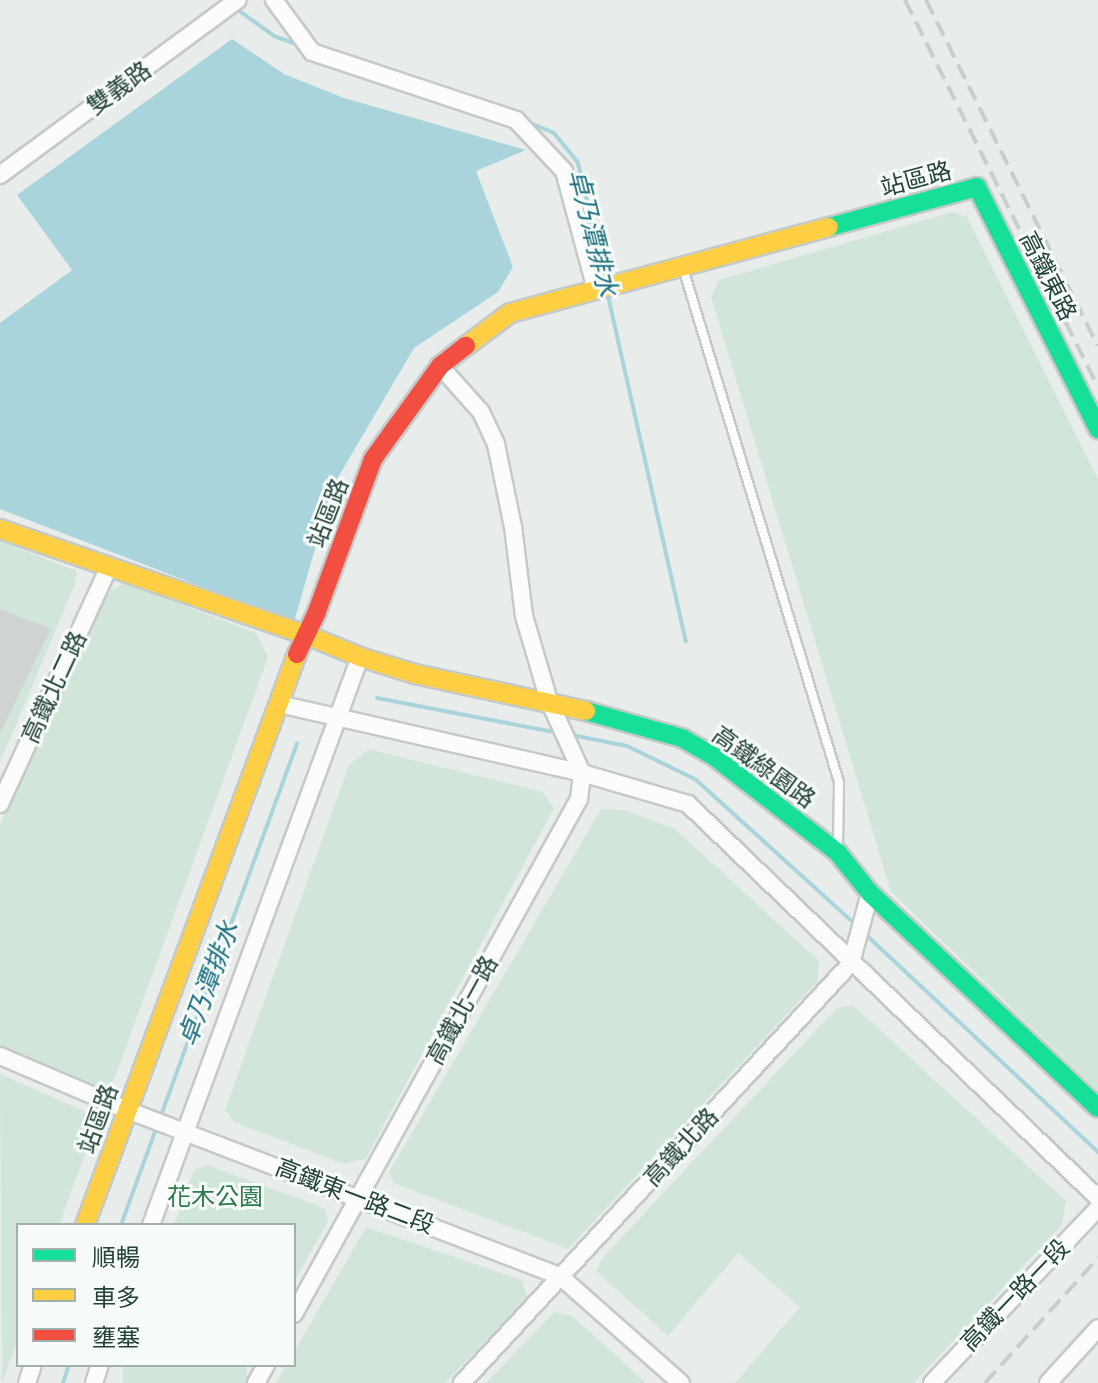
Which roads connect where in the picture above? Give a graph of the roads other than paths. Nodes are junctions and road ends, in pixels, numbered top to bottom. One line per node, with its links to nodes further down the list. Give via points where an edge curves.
1 (274, 0): 6 (street, via 312,52 516,120 564,171)
2 (232, 3): 3 (street, 雙義路)
3 (0, 175)
4 (977, 187): 5 (street, 站區路); 8 (street, 高鐵東路)
5 (683, 267): 6 (street, 站區路); 18 (lane, via 839,782)
6 (603, 288): 7 (street, 站區路, via 510,313)
7 (440, 366): 11 (street, 站區路, via 373,459); 13 (street, via 481,412 496,444 524,616)
8 (1098, 429)
9 (0, 529): 10 (street, 高鐵綠園路)
10 (108, 569): 11 (street, 高鐵綠園路); 17 (street, 高鐵北二路)
11 (304, 634): 12 (street, 高鐵綠園路); 14 (street, 站區路)
12 (360, 657): 13 (street, 高鐵綠園路, via 415,674); 15 (street)
13 (549, 701): 16 (street); 18 (street, 高鐵綠園路, via 682,738 716,758)
14 (279, 704): 15 (street); 23 (street, 站區路)
15 (340, 719): 16 (street); 24 (street)
16 (582, 773): 20 (street, via 688,804); 25 (street, 高鐵北一路, via 579,799)
17 (0, 804)
18 (838, 853): 19 (street, 高鐵綠園路)
19 (870, 893): 20 (street, 高鐵北路); 22 (street, 高鐵綠園路)
20 (851, 963): 26 (street); 30 (street, 高鐵北路)
21 (0, 1056): 23 (street, 高鐵東一路二段)
22 (1098, 1108)
23 (127, 1110): 24 (street, 高鐵東一路二段); 28 (street, 站區路)
24 (186, 1131): 25 (street, 高鐵東一路二段); 29 (street)
25 (358, 1197): 30 (street, 高鐵東一路二段); 31 (street, 高鐵北一路)
26 (1098, 1198)
27 (1098, 1208): 35 (street, 高鐵一路一段)
28 (86, 1223)
29 (152, 1223)
30 (561, 1277): 33 (street, 高鐵北路); 34 (street, 高鐵東一路二段)
31 (296, 1310)
32 (1098, 1328): 36 (street)
33 (462, 1383)
34 (681, 1383)
35 (932, 1383)
36 (1048, 1383)

